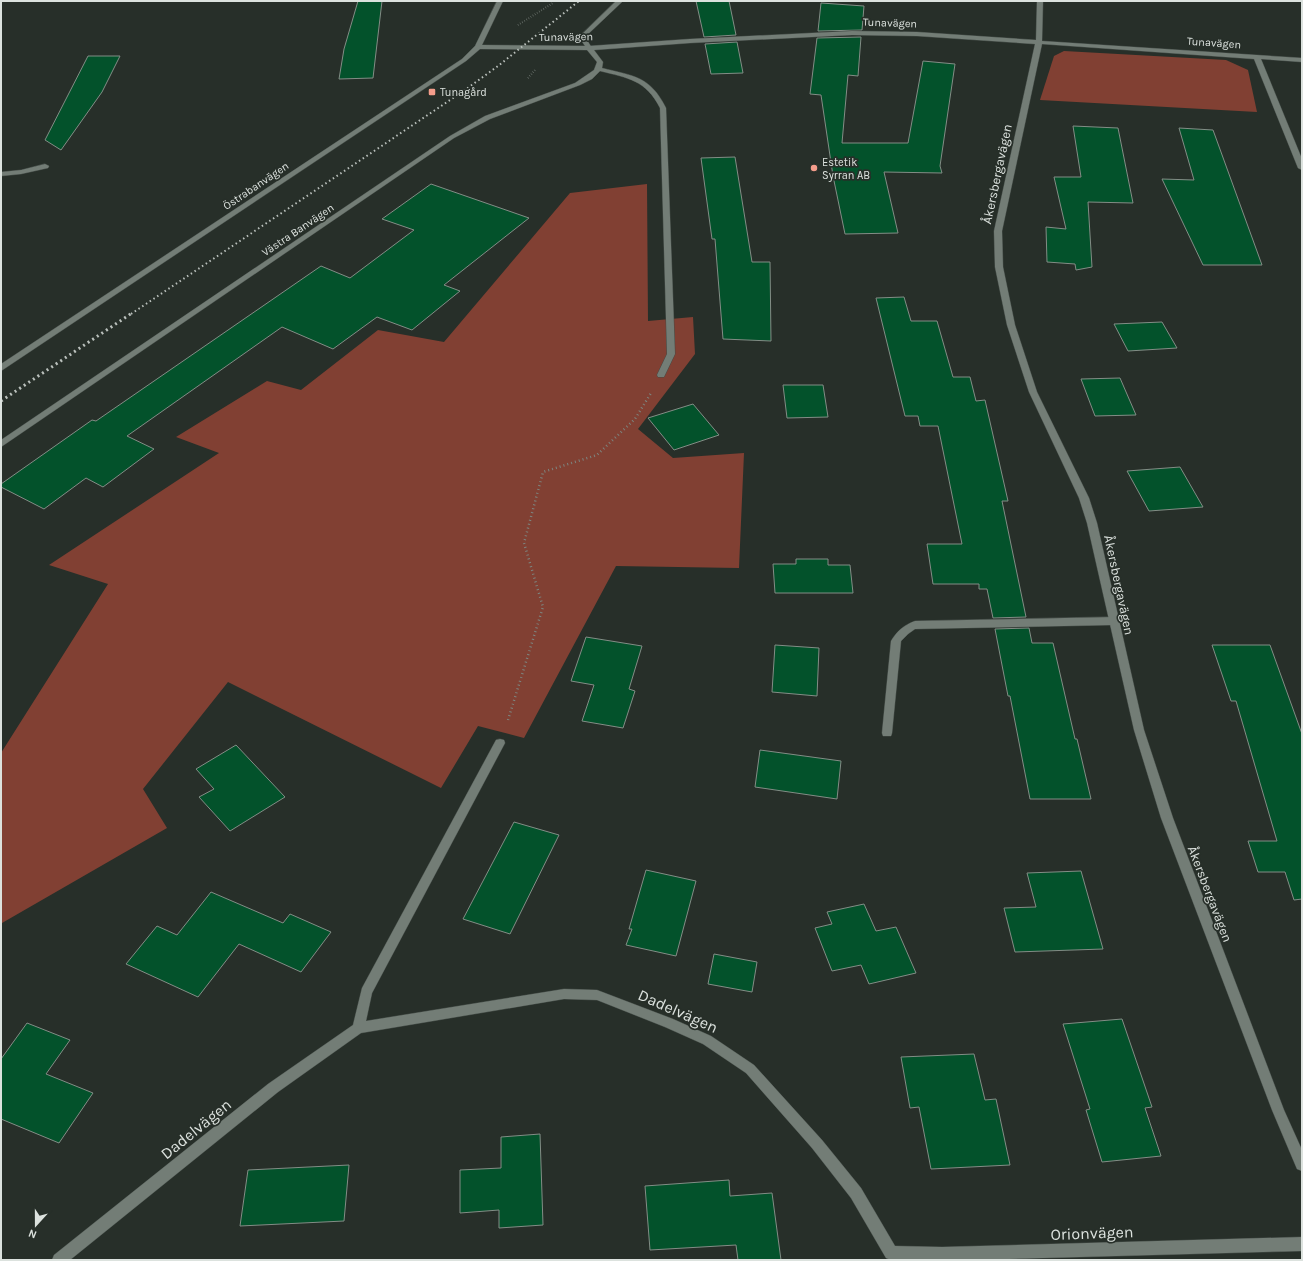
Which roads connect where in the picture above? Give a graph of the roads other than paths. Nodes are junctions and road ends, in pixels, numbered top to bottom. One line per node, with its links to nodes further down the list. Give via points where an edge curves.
1 (500, 1): 5 (street, Östrabanvägen)
2 (620, 1): 6 (street, via 582,37)
3 (1040, 1): 4 (street, Åkersbergavägen)
4 (1039, 42): 6 (street, Tunavägen, via 917,34 852,33); 7 (street, Tunavägen); 16 (street, Åkersbergavägen, via 998,231 999,267 1012,325 1033,392 1084,498 1090,516)
5 (478, 47): 6 (street, Tunavägen); 13 (street, Östrabanvägen, via 426,87)
6 (589, 48): 9 (street, via 600,62)
7 (1257, 57): 8 (street, Tunavägen); 11 (street)
8 (1302, 60)
9 (598, 69): 14 (street, via 647,84 657,95 663,108 671,354); 15 (street, Västra Banvägen, via 593,75 576,84 492,115 452,137)
10 (46, 166): 12 (street)
11 (1302, 168)
12 (1, 174)
13 (1, 368)
14 (661, 375)
15 (1, 444)
16 (1114, 621): 17 (street, via 915,625 906,629 896,640); 20 (street, Åkersbergavägen, via 1139,730 1167,818 1278,1110)
17 (887, 733)
18 (500, 743): 19 (street, via 366,992)
19 (358, 1028): 22 (street, Dadelvägen, via 564,994 597,995 669,1023 707,1040 750,1069 817,1144 856,1193); 23 (street, Dadelvägen, via 273,1088)
20 (1302, 1165)
21 (1302, 1244): 22 (street, Orionvägen)
22 (890, 1257)
23 (59, 1260)

